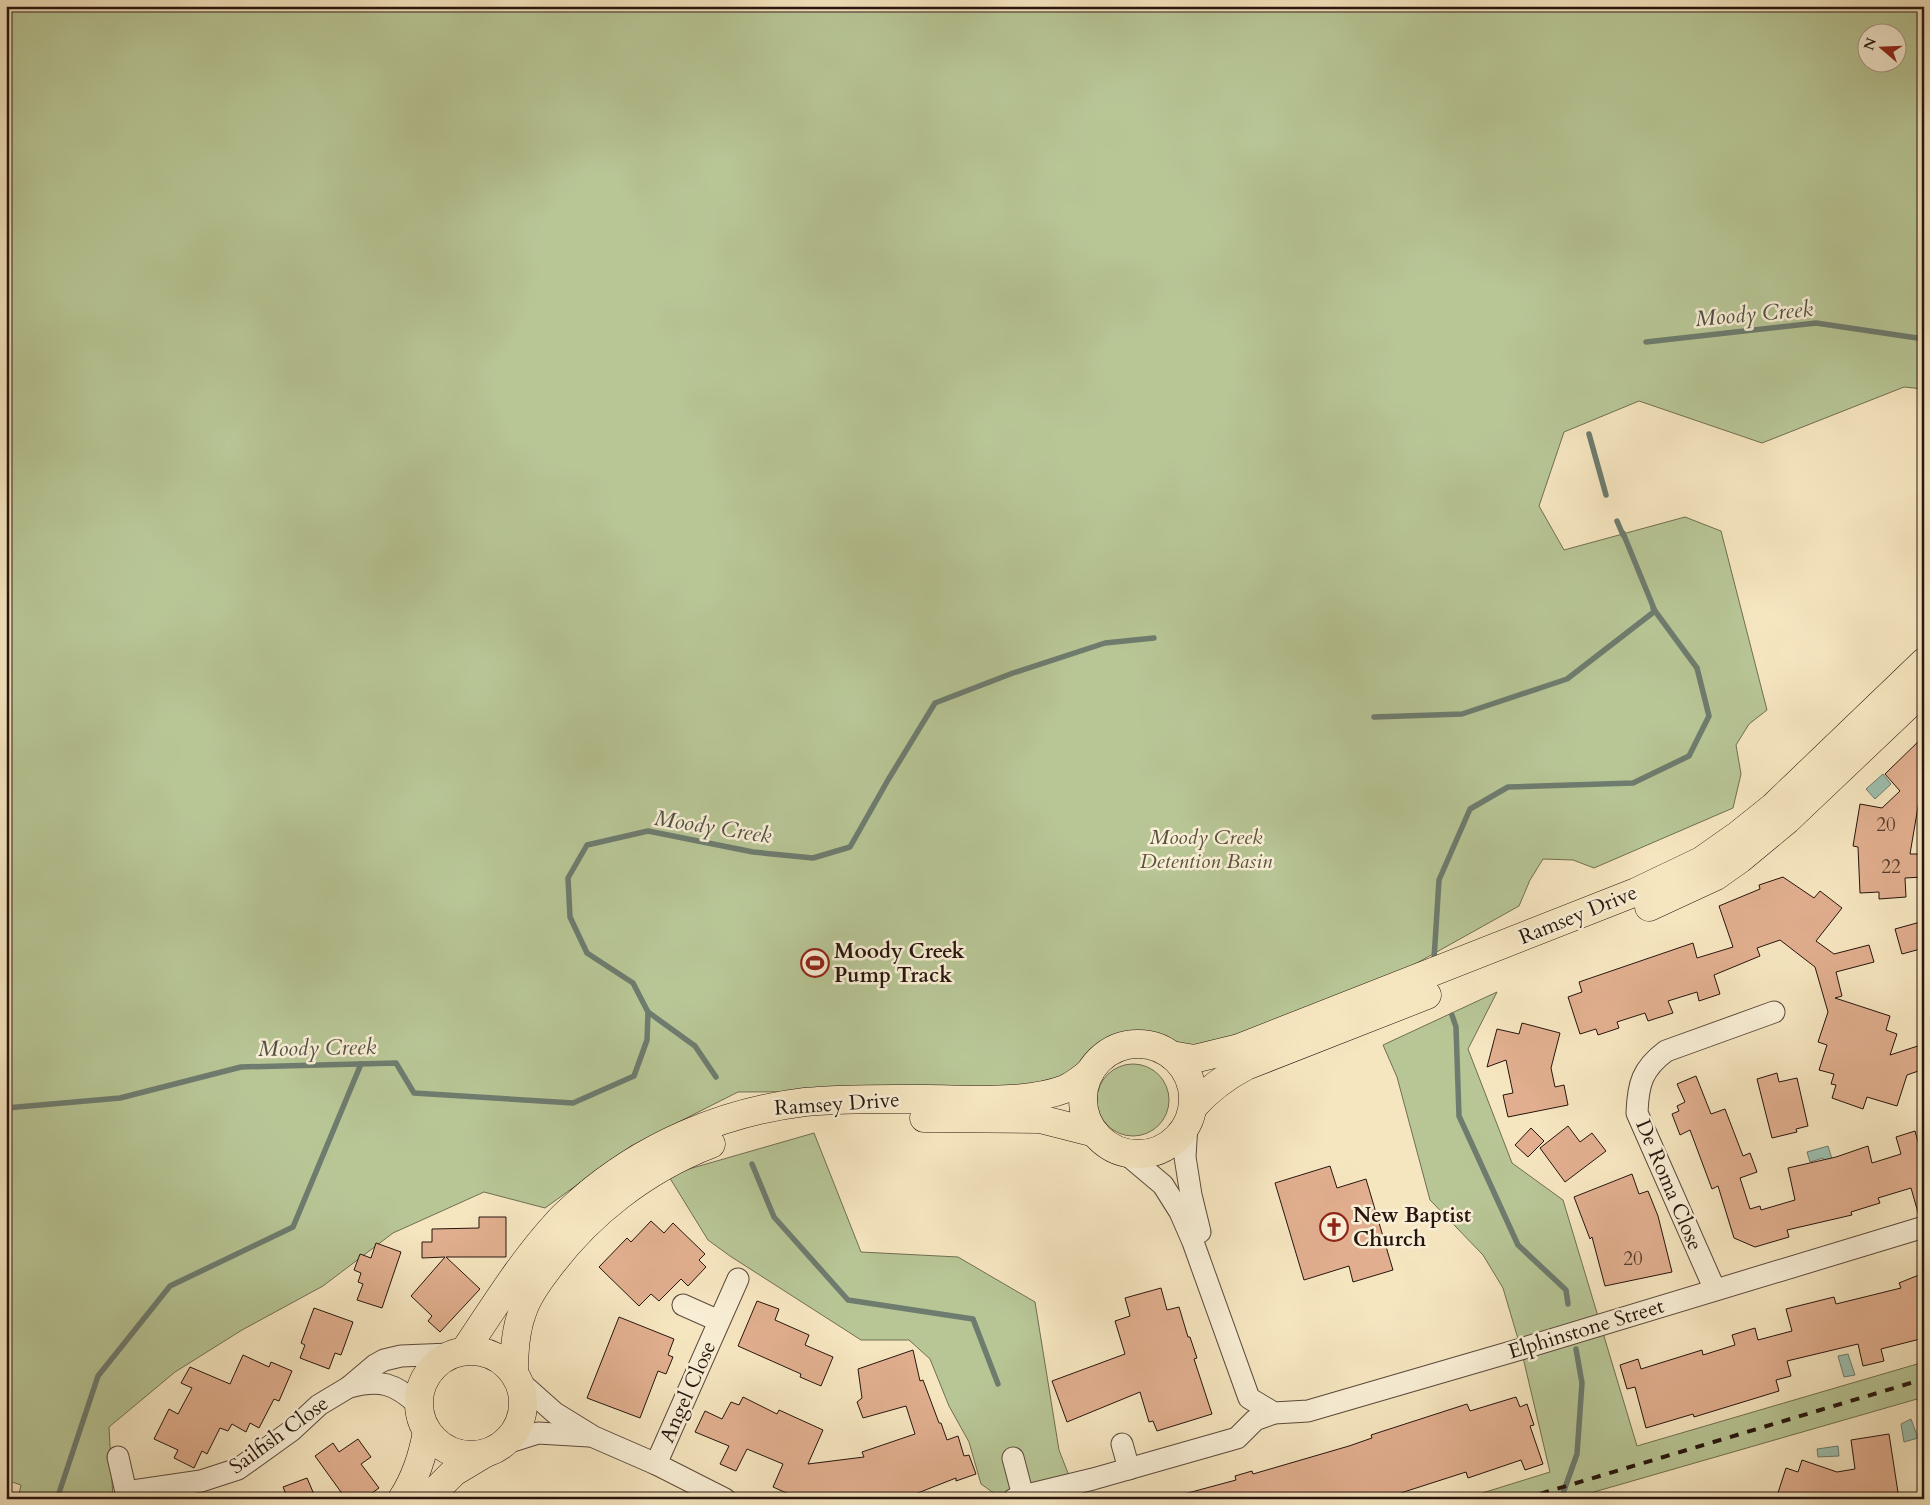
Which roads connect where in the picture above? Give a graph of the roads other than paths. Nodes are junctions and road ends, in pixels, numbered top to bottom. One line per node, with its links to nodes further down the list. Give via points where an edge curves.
1 (1924, 662): 4 (main road, Ramsey Drive, via 1773,807 1701,861 1636,892 1239,1048 1194,1059)
2 (1924, 690): 6 (main road, Ramsey Drive, via 1769,836 1716,876 1648,907 1246,1066 1208,1091)
3 (1774, 1012): 11 (street, De Roma Close, via 1666,1051 1652,1062 1643,1076 1638,1094 1637,1113)
4 (1171, 1055): 5 (main road, via 1154,1046 1136,1044 1112,1051); 6 (main road, via 1189,1078 1193,1092)
5 (1090, 1072): 7 (main road, via 1083,1103); 15 (main road, Ramsey Drive, via 1068,1088 1032,1098 805,1102 728,1118 691,1132 629,1164 595,1188 560,1220)
6 (1190, 1115): 8 (main road, via 1176,1138 1161,1149 1144,1154); 14 (street, via 1184,1157)
7 (1095, 1133): 8 (main road, via 1109,1146); 16 (main road, Ramsey Drive, via 1040,1119 841,1118 772,1126 703,1147 667,1164 633,1187 590,1221 568,1244 536,1285 522,1312 515,1343)
8 (1125, 1152): 14 (street, via 1163,1185 1180,1212)
9 (1924, 1227): 11 (street, Elphinstone Street)
10 (738, 1278): 13 (street, Angel Close)
11 (1715, 1290): 20 (street, Elphinstone Street, via 1522,1350 1308,1411)
12 (683, 1305): 13 (street, Angel Close)
13 (719, 1321): 28 (street, Angel Close)
14 (1221, 1323): 18 (street)
15 (457, 1352): 16 (main road, via 479,1351 493,1355 505,1362); 17 (street, Sailfish Close, via 384,1360); 19 (main road, via 437,1363 426,1375)
16 (516, 1377): 23 (street, via 555,1413); 25 (main road, via 523,1395 523,1409 513,1434)
17 (349, 1387): 19 (street, Sailfish Close, via 380,1382 408,1395); 30 (street, Sailfish Close, via 319,1405 291,1431 238,1469 201,1481)
18 (1249, 1398): 20 (street); 21 (street)
19 (418, 1405): 22 (main road)
20 (1274, 1413): 21 (street, via 1255,1420)
21 (1246, 1429): 29 (street, via 1237,1438)
22 (427, 1431): 25 (main road, via 437,1444 452,1452 468,1455); 32 (main road, via 418,1466)
23 (594, 1437): 25 (street, via 538,1433); 28 (street)
24 (1122, 1444): 29 (street)
25 (494, 1449): 33 (main road, via 454,1472)
26 (118, 1458): 30 (street)
27 (1012, 1458): 31 (street)
28 (656, 1464): 34 (street)
29 (1129, 1469): 31 (street)
30 (126, 1495)
31 (1018, 1497)
32 (402, 1499)
33 (427, 1499)
34 (725, 1499)

